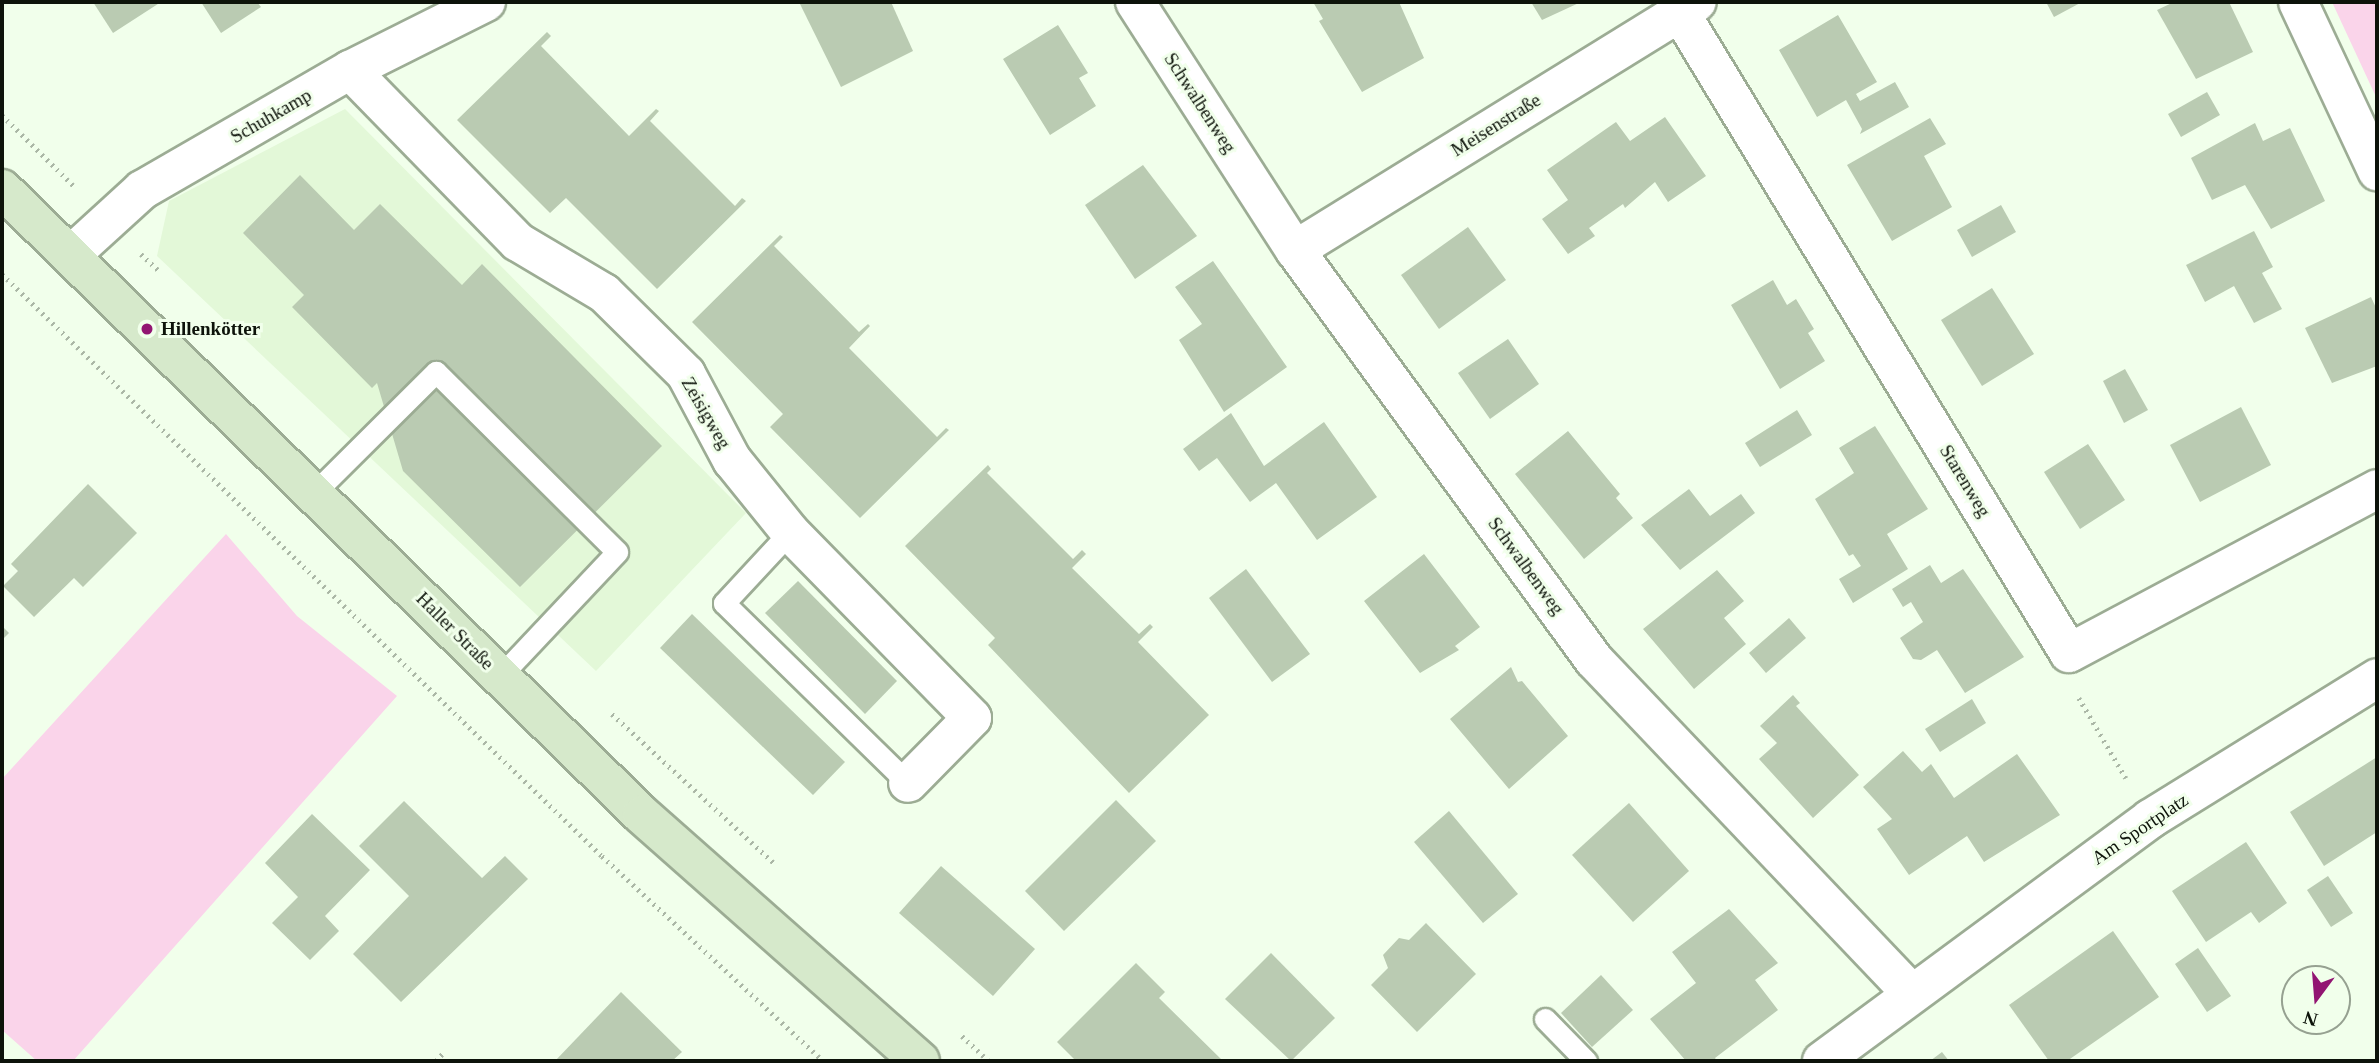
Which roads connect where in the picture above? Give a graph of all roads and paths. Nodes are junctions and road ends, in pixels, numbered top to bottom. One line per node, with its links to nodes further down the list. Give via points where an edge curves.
1 (486, 2): 5 (street, Schuhkamp)
2 (1135, 2): 10 (street, Schwalbenweg)
3 (2298, 2): 8 (street)
4 (1688, 6): 10 (street, Meisenstraße); 16 (street, Starenweg)
5 (350, 70): 11 (street, Schuhkamp, via 142,190); 15 (street, Zeisigweg, via 518,242 604,293 686,374 733,460)
6 (2, 115): 7 (path)
7 (44, 157)
8 (2377, 172)
9 (2, 189): 11 (main road, Haller Straße)
10 (1295, 250): 21 (street, Schwalbenweg, via 1594,660)
11 (72, 254): 14 (main road, Haller Straße)
12 (2, 274): 25 (path, via 602,856)
13 (2377, 489): 16 (street)
14 (314, 493): 17 (main road, Haller Straße); 17 (lane, via 436,372 617,552)
15 (790, 531): 19 (street, Zeisigweg, via 972,718); 19 (lane, via 724,603)
16 (2069, 653): 20 (path, via 2064,673)
17 (500, 676): 26 (main road, Haller Straße, via 642,815)
18 (2377, 678): 20 (street, Am Sportplatz)
19 (908, 783)
20 (2150, 819): 21 (street, Am Sportplatz)
21 (1910, 992): 28 (street)
22 (1545, 1019): 27 (lane)
23 (443, 1053): 24 (path)
24 (436, 1061)
25 (823, 1061)
26 (920, 1061)
27 (1586, 1061)
28 (1822, 1061)

